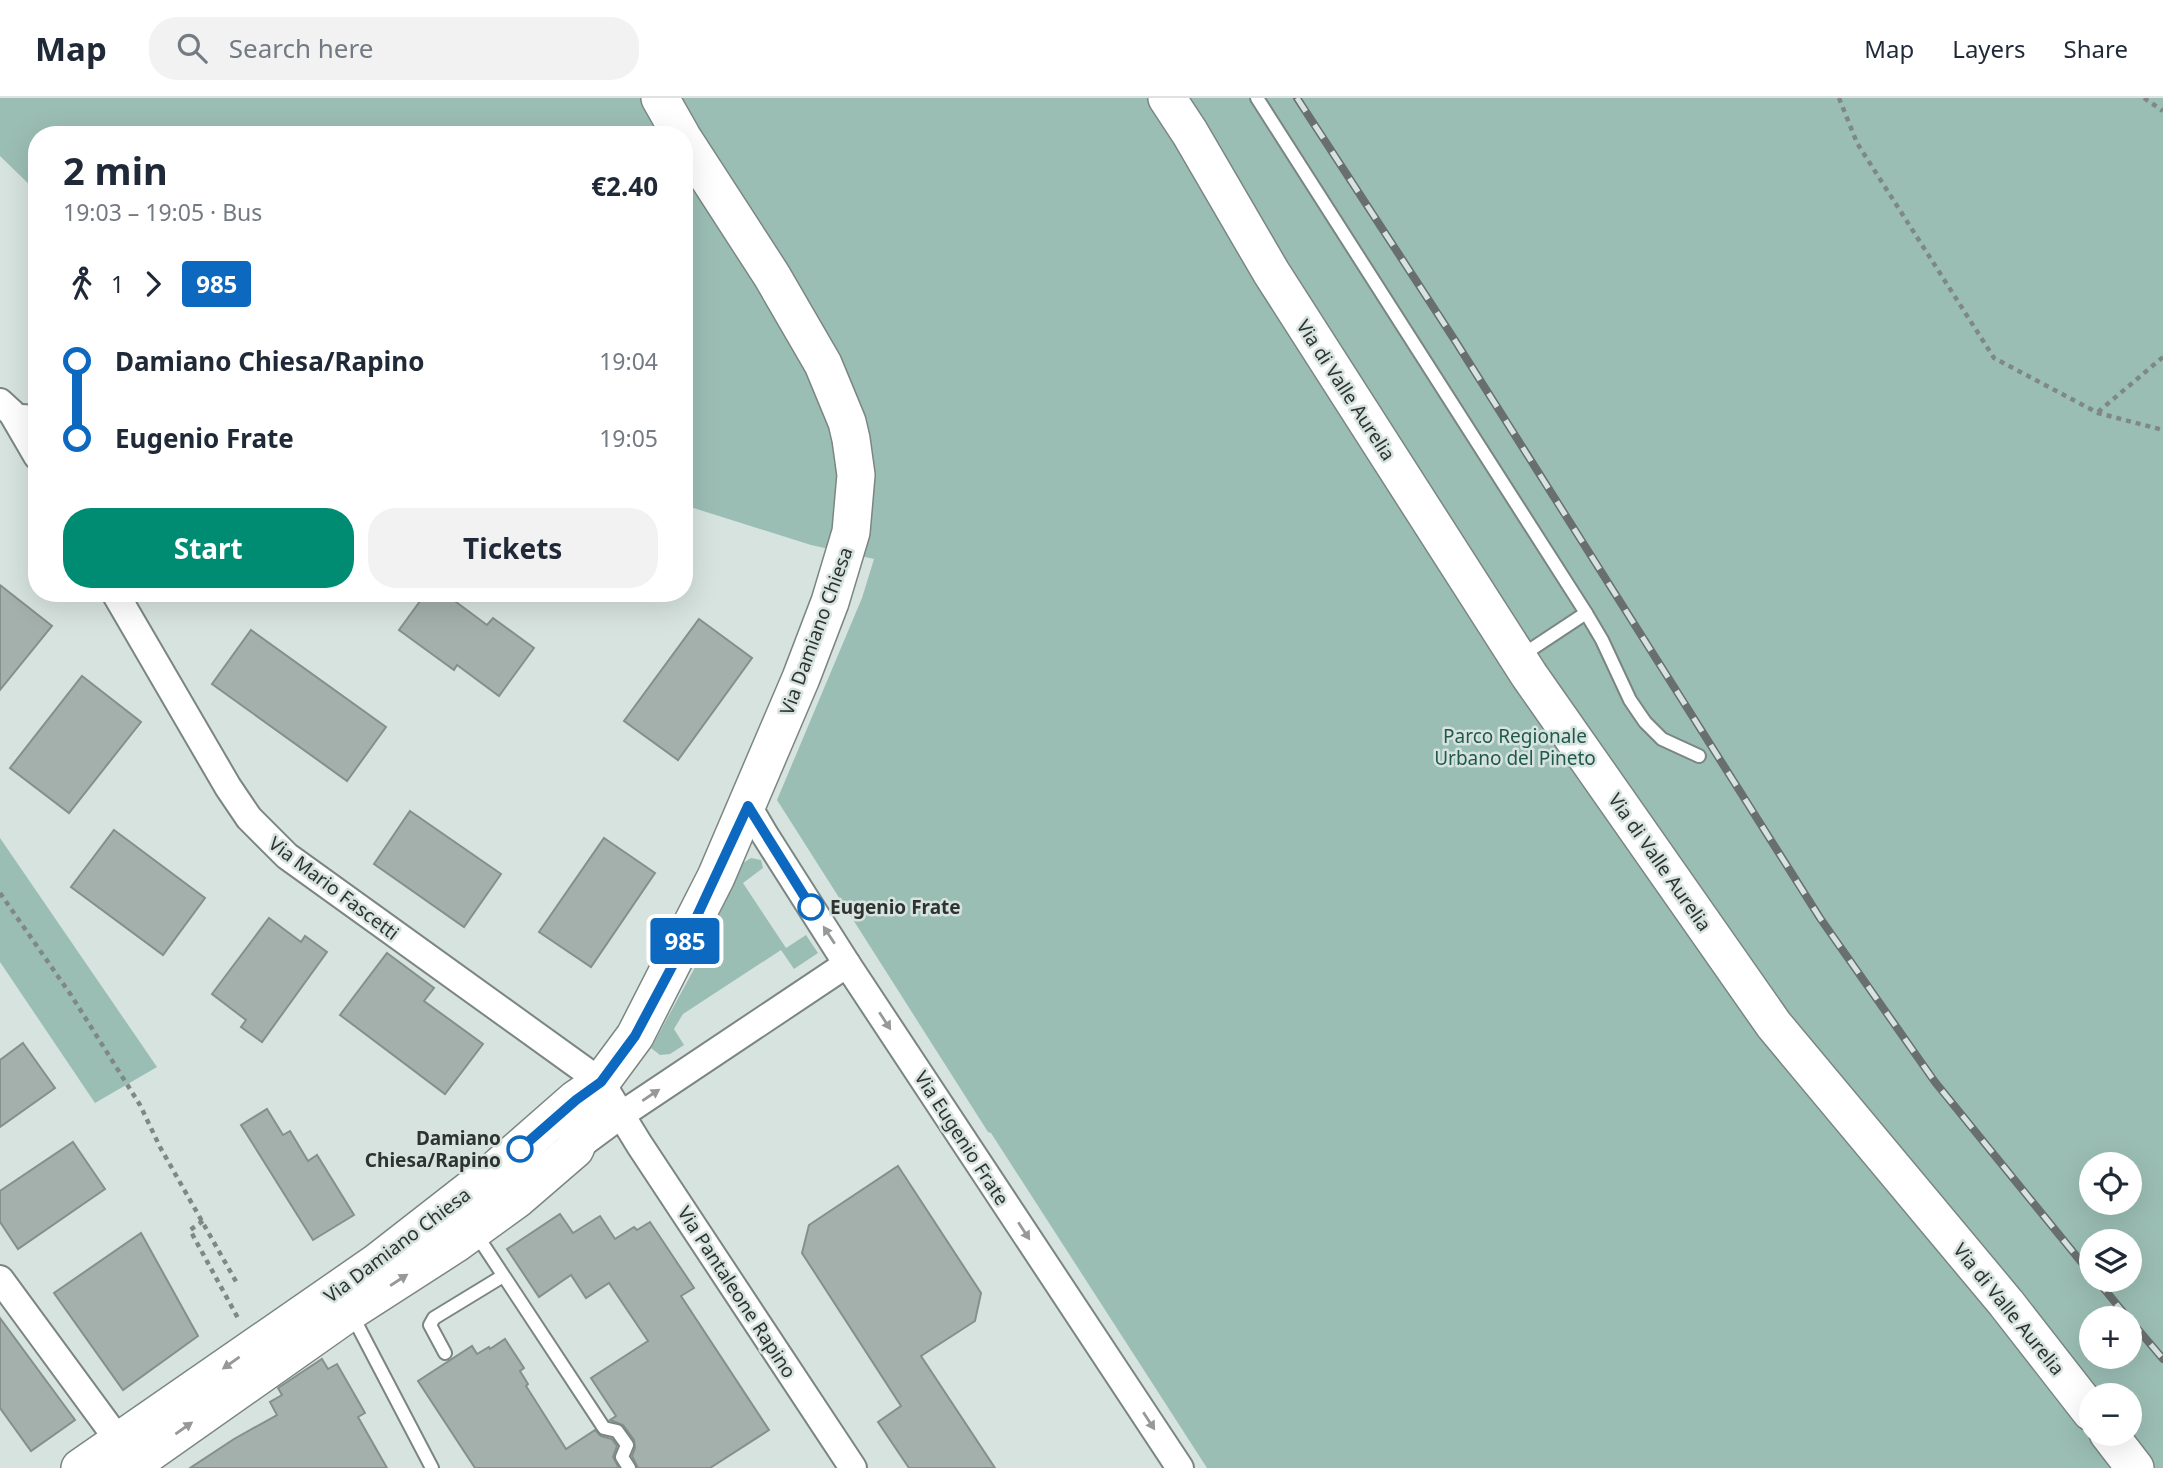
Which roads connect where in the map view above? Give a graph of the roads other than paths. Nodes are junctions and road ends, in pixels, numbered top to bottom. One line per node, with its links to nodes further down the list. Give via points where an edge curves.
1 (660, 98): 4 (street)
2 (1167, 98): 10 (street, Via di Valle Aurelia, via 1271,272)
3 (1257, 98): 9 (lane)
4 (676, 126)
5 (693, 154): 12 (street, Via Damiano Chiesa, via 823,364 849,431 856,475 851,532 830,602)
6 (16, 409): 7 (street)
7 (28, 436)
8 (120, 602): 14 (street, Via Mario Fascetti, via 228,787 268,839)
9 (1586, 613): 10 (lane); 11 (lane, via 1645,722 1662,739)
10 (1518, 658): 23 (street, Via di Valle Aurelia, via 1774,1025)
11 (1699, 756)
12 (748, 806): 13 (street, Via Eugenio Frate, one-way to 12); 14 (street, Via Damiano Chiesa, via 635,1036)
13 (847, 964): 15 (street, Via Damiano Chiesa, one-way to 13); 30 (street, Via Eugenio Frate, one-way to 30)
14 (601, 1082): 15 (street); 16 (street, Via Damiano Chiesa); 21 (street, Via Damiano Chiesa, via 342,1288)
15 (621, 1115): 16 (street, Via Damiano Chiesa); 29 (street, Via Pantaleone Rapino)
16 (575, 1149): 17 (street, Via Damiano Chiesa)
17 (473, 1231): 18 (lane); 20 (street, Via Damiano Chiesa, one-way to 17)
18 (503, 1276): 22 (lane, via 434,1318 430,1325); 28 (lane, via 604,1428 617,1430 627,1445 622,1457)
19 (0, 1279): 25 (street)
20 (351, 1311): 21 (street, Via Damiano Chiesa); 27 (lane)
21 (295, 1335): 25 (street)
22 (445, 1353)
23 (2079, 1397)
24 (2118, 1446): 31 (street)
25 (123, 1455): 26 (street)
26 (80, 1468)
27 (432, 1468)
28 (629, 1468)
29 (853, 1468)
30 (1180, 1468)
31 (2135, 1468)

